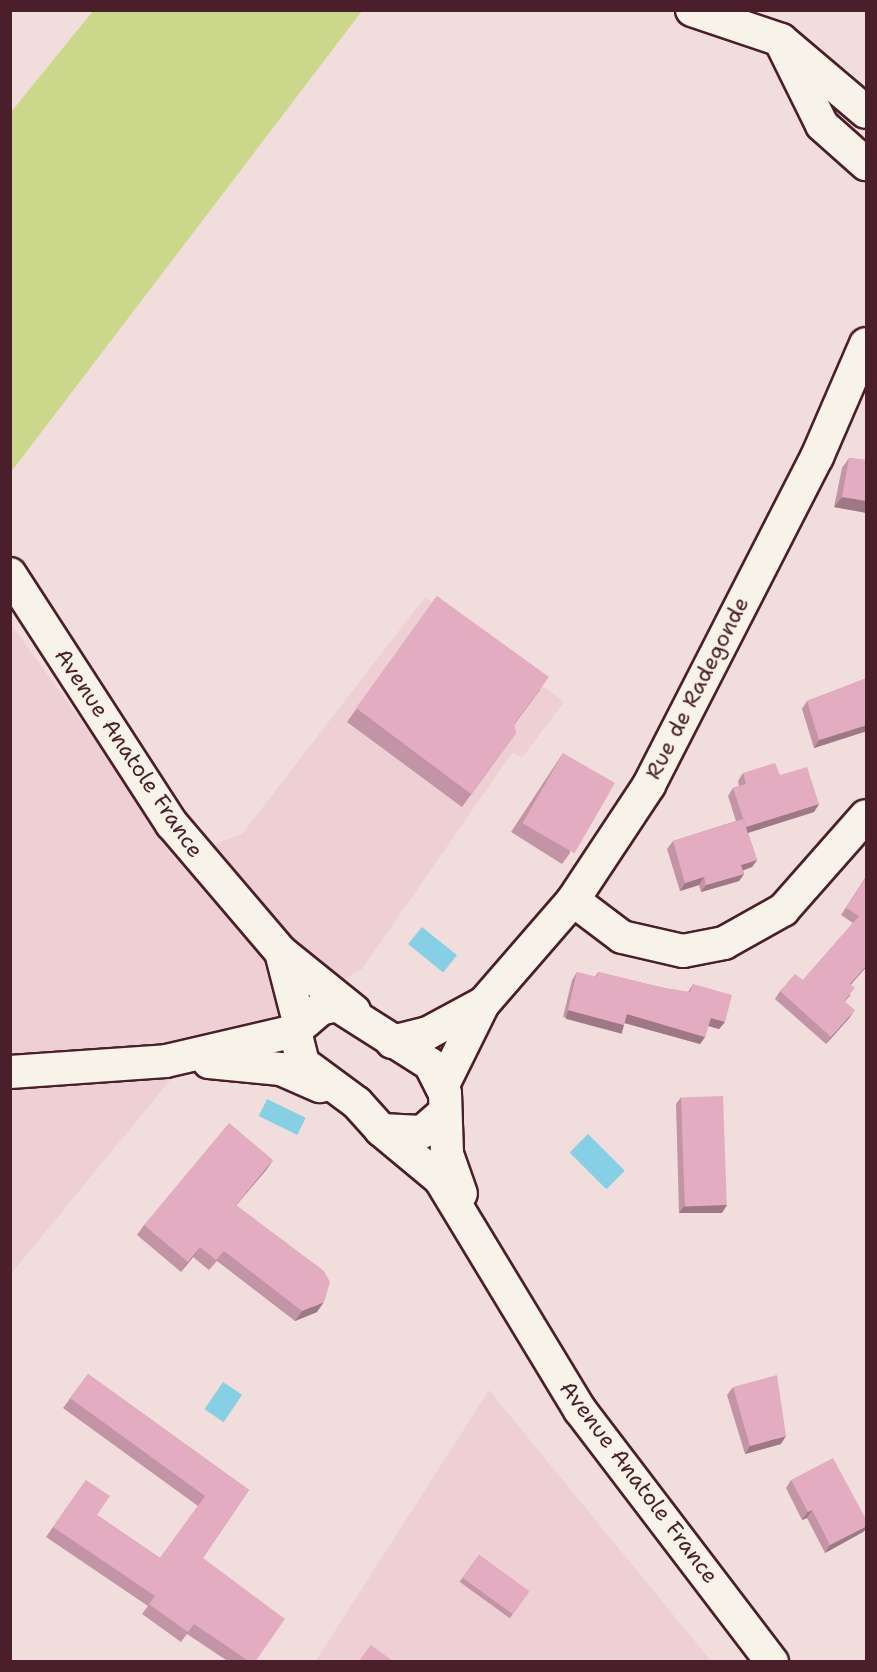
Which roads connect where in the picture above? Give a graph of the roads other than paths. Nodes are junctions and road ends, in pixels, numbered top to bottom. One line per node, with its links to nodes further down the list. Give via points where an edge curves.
1 (692, 10): 2 (street)
2 (781, 40): 3 (street); 4 (street, via 813,111 837,141)
3 (867, 112)
4 (867, 164)
5 (867, 344): 8 (street, Rue de Radegonde, via 817,457 649,785)
6 (10, 574): 9 (street, Avenue Anatole France, via 172,824)
7 (867, 816): 8 (street, via 783,910 724,943 683,951 622,938)
8 (573, 900): 10 (street, Rue de Radegonde)
9 (281, 952): 11 (street, Avenue Anatole France); 12 (street, Avenue Anatole France)
10 (483, 1004): 13 (street, Rue de Radegonde, via 449,1024); 17 (street, Rue de Radegonde)
11 (354, 1011): 12 (street, via 330,1005); 13 (street, Avenue Anatole France)
12 (298, 1028): 14 (street); 16 (street, Avenue Anatole France, via 303,1063)
13 (392, 1042): 17 (street, Avenue Anatole France, via 430,1064)
14 (166, 1061): 15 (street); 16 (street, via 281,1069)
15 (10, 1072)
16 (341, 1095): 18 (street, Avenue Anatole France, via 357,1103)
17 (444, 1099): 18 (street, via 422,1132); 19 (street, Avenue Anatole France, via 450,1169)
18 (381, 1130): 19 (street, Avenue Anatole France, via 441,1179)
19 (479, 1235): 20 (street, Avenue Anatole France, via 580,1410)
20 (772, 1662)

